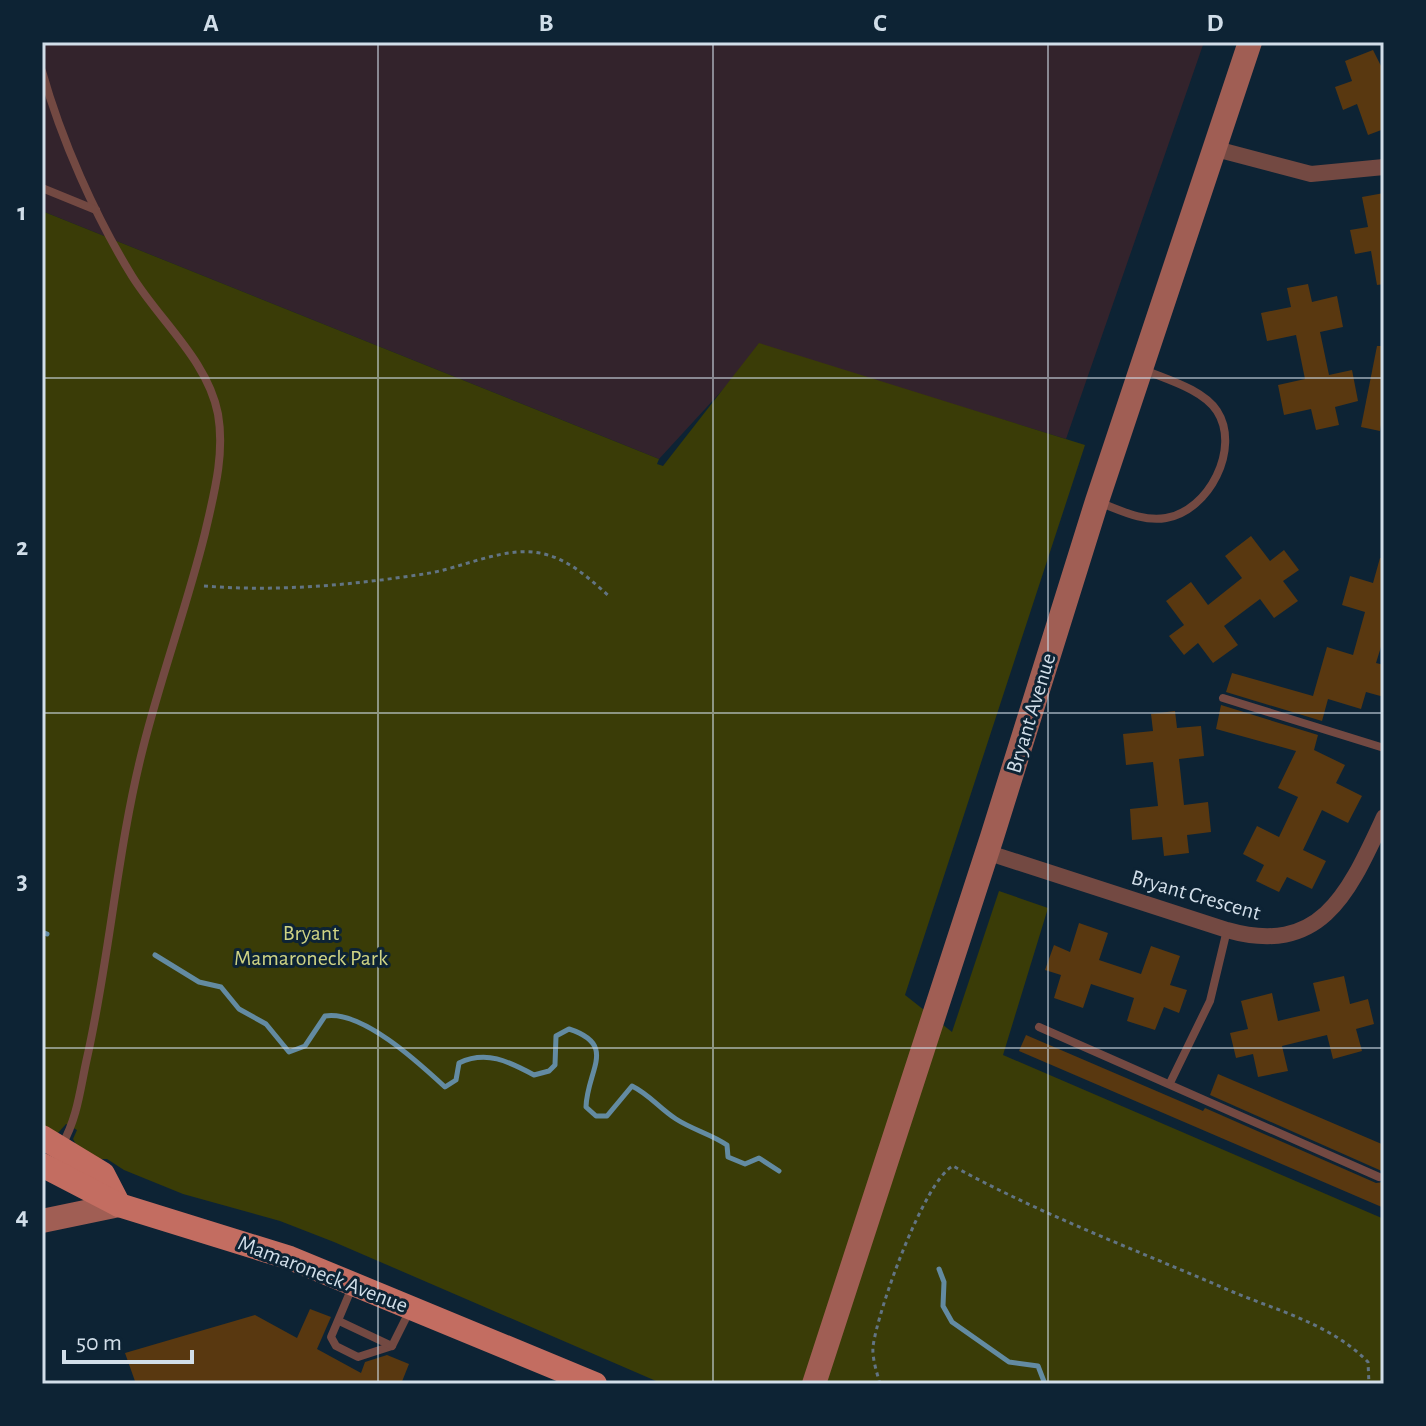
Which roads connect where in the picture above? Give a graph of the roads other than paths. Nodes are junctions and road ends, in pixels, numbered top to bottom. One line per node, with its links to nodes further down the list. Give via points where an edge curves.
1 (1250, 42): 3 (street, Bryant Avenue)
2 (42, 71): 6 (lane)
3 (1216, 149): 4 (street, via 1311,174); 7 (street, Bryant Avenue)
4 (1384, 167)
5 (42, 188): 6 (lane)
6 (96, 210): 16 (lane, via 135,280 208,381 218,414 220,451 192,585 143,747 124,834 96,1028 78,1111)
7 (1141, 369): 8 (street, Bryant Avenue); 8 (lane, via 1208,401 1223,424 1223,459 1197,504 1168,518 1151,519)
8 (1097, 501): 12 (street, Bryant Avenue)
9 (1223, 698): 10 (lane)
10 (1384, 748)
11 (1384, 817): 13 (street, Bryant Crescent, via 1345,891 1319,923 1280,938)
12 (986, 852): 13 (street, Bryant Crescent); 26 (street, Bryant Avenue)
13 (1227, 930): 15 (lane, via 1210,1001)
14 (1039, 1027): 15 (lane)
15 (1170, 1083): 18 (lane)
16 (52, 1142): 19 (main road, via 103,1174)
17 (42, 1165): 19 (main road)
18 (1379, 1177)
19 (119, 1205): 20 (street, Mamaroneck Avenue); 21 (main road, Mamaroneck Avenue, via 236,1240)
20 (42, 1221)
21 (353, 1284): 22 (main road, Mamaroneck Avenue); 23 (lane)
22 (411, 1308): 24 (lane); 25 (main road, Mamaroneck Avenue)
23 (339, 1321): 24 (lane); 24 (lane, via 331,1337 336,1346 358,1357)
24 (392, 1346)
25 (595, 1384)
26 (814, 1384)

